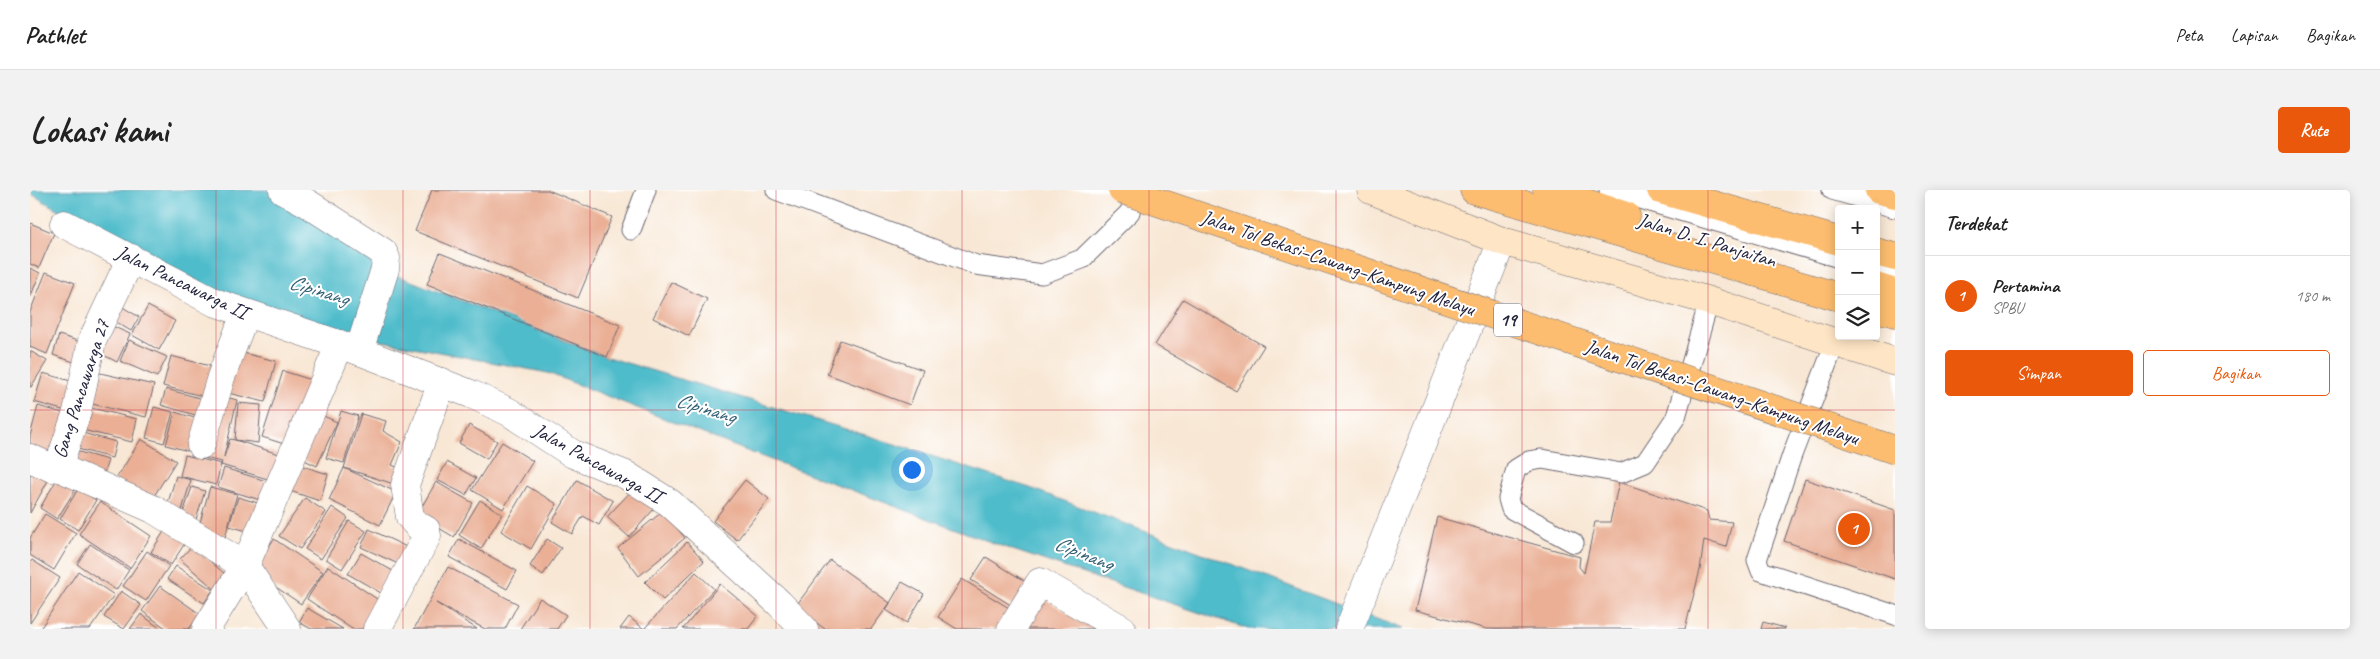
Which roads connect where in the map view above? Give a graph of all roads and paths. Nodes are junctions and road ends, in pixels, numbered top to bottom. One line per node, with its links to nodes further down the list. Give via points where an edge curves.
1 (283, 190): 34 (street, via 383,252 386,258 386,269)
2 (646, 190): 16 (lane)
3 (776, 190): 5 (lane, via 976,265 1042,274 1082,259 1130,212)
4 (1122, 190): 38 (highway, Jalan Tol Bekasi–Cawang–Kampung Melayu / 19, bridge)
5 (1135, 190)
6 (1371, 190): 18 (street)
7 (1474, 190): 28 (highway)
8 (1547, 190): 25 (highway, Jalan D. I. Panjaitan, via 1721,246)
9 (1609, 190): 20 (lane)
10 (1661, 190): 17 (highway)
11 (1832, 190): 14 (lane)
12 (1879, 190): 13 (highway)
13 (1895, 194)
14 (1895, 208)
15 (64, 224): 22 (street, Jalan Pancawarga II)
16 (631, 230)
17 (1835, 240)
18 (1502, 241): 29 (street); 50 (street)
19 (1880, 253): 21 (highway)
20 (1835, 257)
21 (1895, 257)
22 (131, 258): 32 (street, Jalan Pancawarga II, via 214,302); 40 (street, Gang Pancawarga 27, via 92,342 77,412)
23 (1880, 270): 24 (lane)
24 (1895, 274)
25 (1835, 276)
26 (1880, 288): 27 (highway)
27 (1895, 292)
28 (1835, 296)
29 (1709, 301): 33 (street); 41 (lane, via 1676,417 1645,463 1621,473 1542,458 1516,469 1508,499 1511,509)
30 (1880, 309): 31 (highway)
31 (1895, 313)
32 (245, 314): 34 (street, Jalan Pancawarga II); 37 (street, via 220,377)
33 (1835, 343): 35 (street); 43 (lane, via 1792,455 1757,560 1761,571)
34 (355, 344): 36 (street, Jalan Pancawarga II); 42 (street)
35 (1895, 362)
36 (442, 382): 46 (street, via 405,485 410,517 426,530 427,536); 47 (street, Jalan Pancawarga II, via 509,412 573,454 626,475 670,503)
37 (201, 445)
38 (1895, 450)
39 (30, 458): 40 (street, Gang Pancawarga 27, via 52,468)
40 (58, 467): 42 (street, via 153,509)
41 (1574, 543)
42 (245, 566): 44 (street); 45 (street)
43 (1895, 614)
44 (206, 629)
45 (287, 629)
46 (377, 629)
47 (804, 629)
48 (1011, 629): 49 (street, via 1040,582)
49 (1122, 629)
50 (1349, 629)

